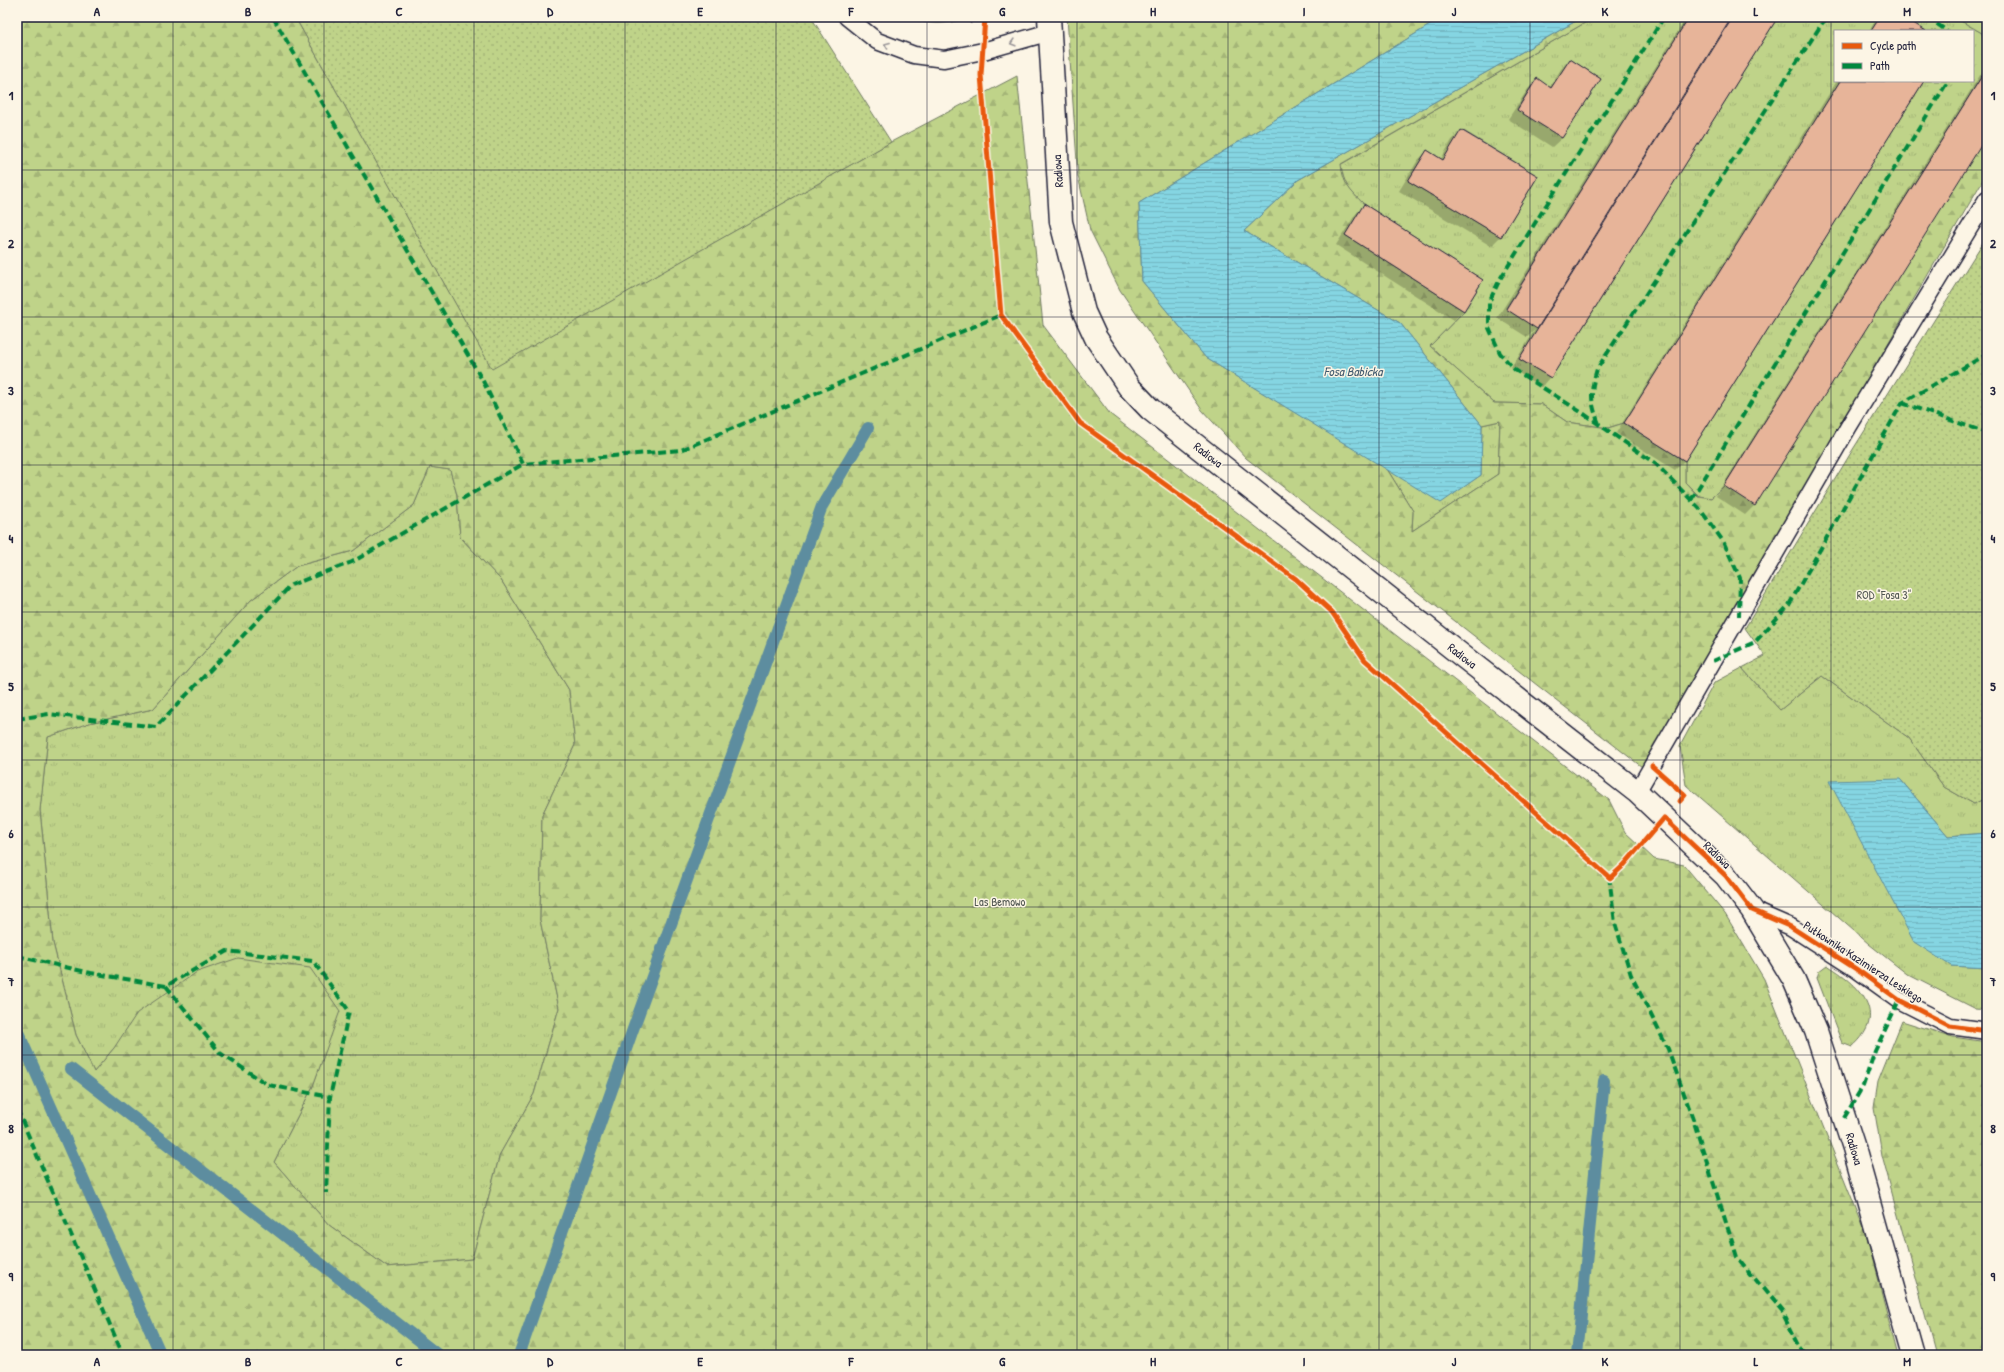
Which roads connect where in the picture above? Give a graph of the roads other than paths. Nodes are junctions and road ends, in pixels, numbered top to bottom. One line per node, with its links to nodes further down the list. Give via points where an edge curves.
1 (847, 17): 2 (lane, one-way to 1, via 984,51 944,59 914,55 877,41)
2 (1050, 25): 4 (main road, Radiowa, via 1061,222 1084,312 1096,338 1129,387 1156,414)
3 (1987, 199): 4 (lane, via 1849,426)
4 (1637, 792): 5 (main road, Radiowa, via 1726,876)
5 (1752, 910): 6 (lane, Pułkownika Kazimierza Leskiego, via 1791,927 1899,1000 1950,1026); 7 (main road, Radiowa, via 1794,980 1816,1032 1854,1148)
6 (1987, 1031)
7 (1912, 1355)

